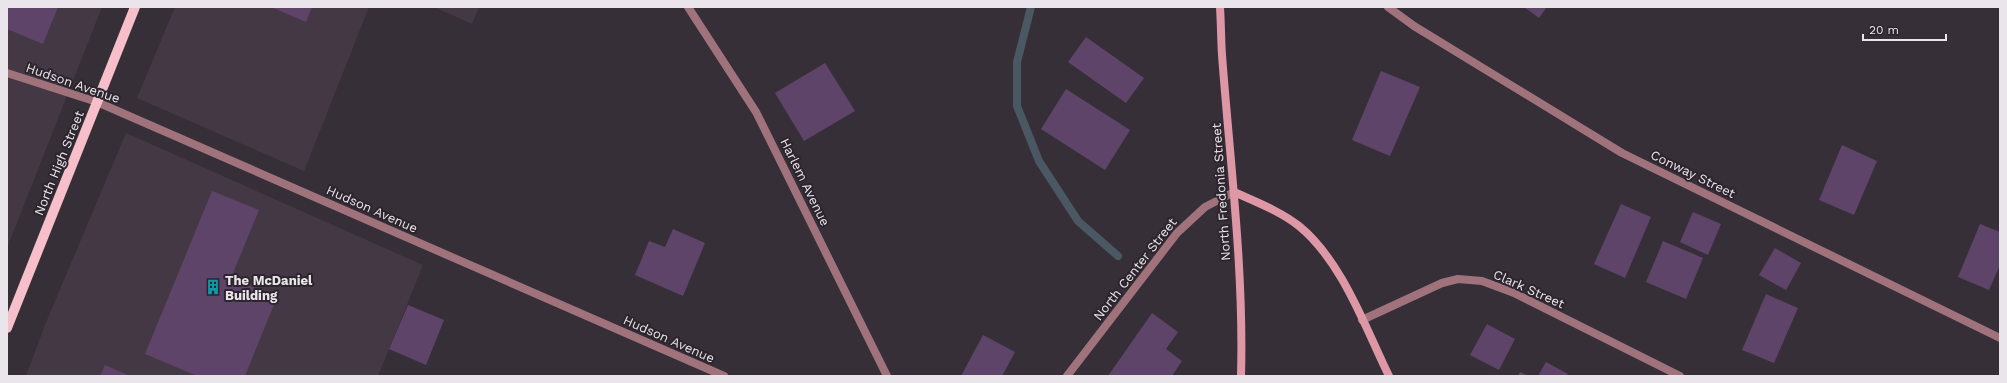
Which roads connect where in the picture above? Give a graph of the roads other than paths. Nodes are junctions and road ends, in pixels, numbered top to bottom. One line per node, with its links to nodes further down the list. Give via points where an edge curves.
1 (135, 7): 6 (main road, North High Street)
2 (688, 7): 12 (street, Harlem Avenue, via 756,112)
3 (1220, 7): 7 (street, North Fredonia Street)
4 (1388, 7): 10 (street, Conway Street, via 1414,26 1622,153)
5 (7, 73): 6 (street, Hudson Avenue)
6 (97, 102): 9 (main road, North High Street); 11 (street, Hudson Avenue)
7 (1234, 192): 8 (street, via 1282,215 1312,239 1327,256); 13 (street, North Center Street, via 1205,207 1177,233); 14 (street, North Fredonia Street, via 1240,287)
8 (1362, 320): 15 (street); 16 (street, Clark Street, via 1442,283 1458,279 1482,281 1514,293)
9 (7, 328)
10 (2000, 338)
11 (724, 376)
12 (887, 376)
13 (1067, 376)
14 (1241, 376)
15 (1389, 376)
16 (1680, 376)

